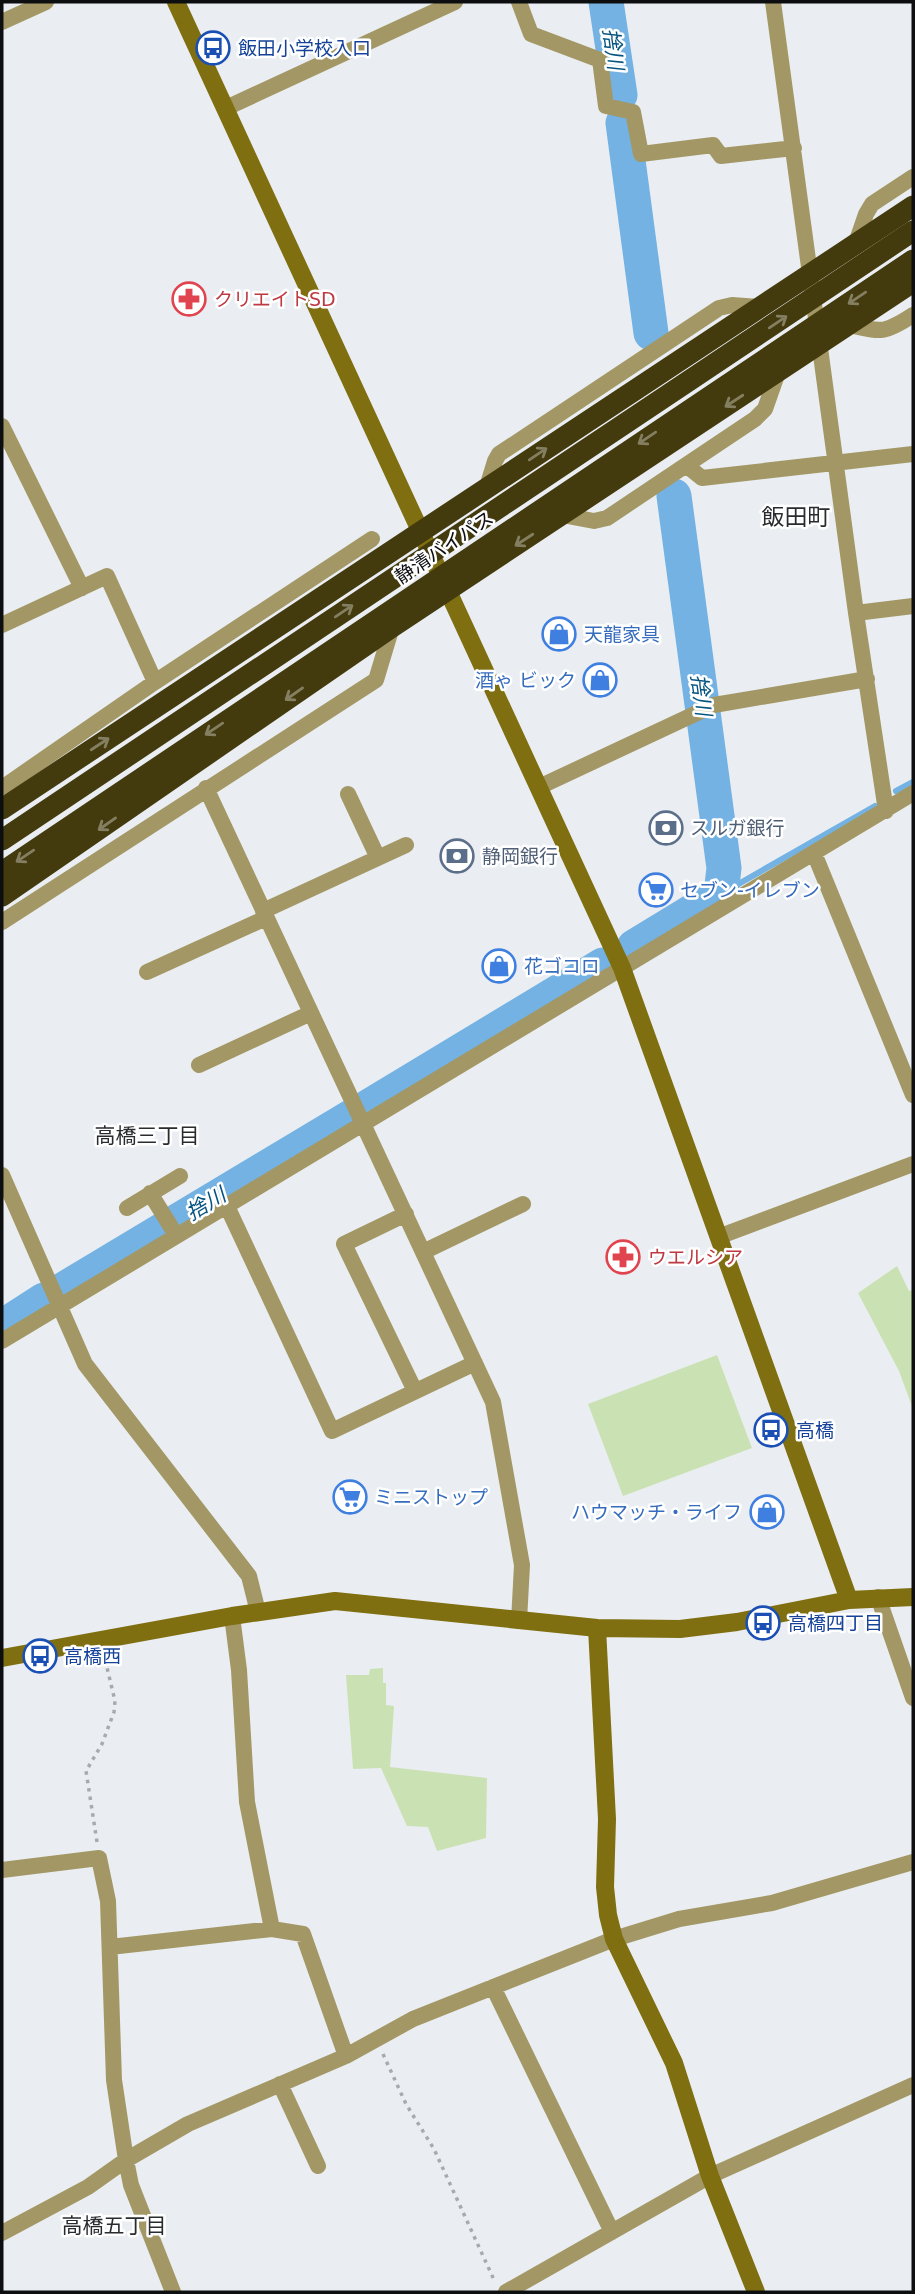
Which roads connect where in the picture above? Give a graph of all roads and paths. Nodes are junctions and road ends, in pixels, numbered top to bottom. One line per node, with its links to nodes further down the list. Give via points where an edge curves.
1 (46, 2): 6 (street)
2 (176, 2): 7 (street)
3 (455, 2): 7 (street)
4 (519, 2): 8 (street, via 531,34 600,60 606,106 633,112 641,154 713,145 721,156)
5 (773, 2): 8 (street)
6 (2, 22)
7 (226, 108): 25 (street)
8 (794, 148): 14 (street)
9 (913, 177): 12 (street, via 873,204)
10 (913, 206): 12 (highway)
11 (913, 231): 44 (highway, 静清バイパス, one-way to 11, bridge)
12 (856, 243): 14 (highway)
13 (913, 260): 48 (highway, 静清バイパス, one-way to 48, bridge)
14 (809, 273): 18 (street); 25 (highway)
15 (913, 282): 17 (highway)
16 (913, 315): 17 (street, via 890,330)
17 (849, 326): 18 (highway)
18 (821, 344): 19 (highway); 22 (street)
19 (778, 373): 23 (street, via 765,409); 24 (highway, one-way to 24)
20 (2, 426): 27 (street)
21 (913, 454): 22 (street)
22 (835, 463): 23 (street, via 702,478); 32 (street)
23 (687, 466): 24 (street, via 607,518 594,521)
24 (562, 515): 28 (highway, one-way to 28)
25 (420, 532): 28 (street); 31 (highway)
26 (372, 539): 29 (street)
27 (82, 588): 33 (street); 36 (street, via 107,576)
28 (449, 590): 34 (highway); 37 (street)
29 (274, 605): 31 (street); 36 (street)
30 (913, 606): 32 (street)
31 (307, 607): 42 (highway, one-way to 31)
32 (856, 613): 35 (street)
33 (2, 625)
34 (392, 627): 39 (street, via 376,680); 49 (highway, one-way to 49)
35 (867, 679): 37 (street, via 714,705); 43 (street)
36 (155, 682): 38 (street)
37 (539, 787): 52 (street)
38 (2, 788)
39 (206, 789): 50 (street); 51 (street)
40 (913, 793): 43 (street)
41 (348, 794): 47 (street)
42 (2, 809)
43 (886, 811): 46 (street)
44 (2, 840)
45 (406, 845): 47 (street)
46 (814, 853): 52 (street); 56 (street)
47 (378, 858): 50 (street)
48 (2, 872)
49 (2, 896)
50 (265, 914): 53 (street); 54 (street)
51 (2, 922)
52 (622, 968): 57 (street); 67 (street)
53 (147, 972)
54 (311, 1013): 55 (street); 57 (street)
55 (199, 1065)
56 (913, 1095)
57 (363, 1124): 62 (street); 65 (street)
58 (913, 1164): 67 (street)
59 (2, 1175): 69 (street)
60 (180, 1175): 61 (street)
61 (150, 1193): 64 (street); 66 (street)
62 (226, 1204): 66 (street); 72 (street, via 332,1431)
63 (523, 1205): 68 (street)
64 (127, 1208)
65 (406, 1214): 68 (street); 72 (street, via 344,1244)
66 (176, 1235): 69 (street)
67 (718, 1237): 75 (street)
68 (423, 1252): 71 (street)
69 (58, 1307): 70 (street); 76 (street, via 85,1364 249,1576)
70 (2, 1340)
71 (475, 1363): 72 (street); 78 (street, via 493,1402 520,1552)
72 (415, 1391)
73 (878, 1597): 74 (street); 75 (street); 82 (street)
74 (913, 1597)
75 (849, 1600): 79 (street, via 680,1629)
76 (258, 1612): 77 (street); 78 (street, via 335,1601)
77 (232, 1616): 80 (street); 86 (street, via 247,1802)
78 (519, 1621): 79 (street)
79 (597, 1628): 87 (street, via 607,1819 605,1887)
80 (100, 1640): 81 (street); 83 (path, via 115,1701 102,1744 86,1771)
81 (2, 1658)
82 (913, 1698)
83 (99, 1857): 85 (street); 88 (street, via 108,1901)
84 (913, 1862): 87 (street, via 772,1903 679,1919)
85 (2, 1870)
86 (272, 1929): 88 (street); 91 (street, via 303,1934)
87 (614, 1939): 89 (street); 96 (street, via 674,2063)
88 (110, 1947): 94 (street, via 114,2080)
89 (493, 1987): 90 (street, via 413,2019); 97 (street)
90 (376, 2040): 91 (street); 100 (path, via 406,2104 434,2149)
91 (346, 2056): 92 (street)
92 (280, 2084): 94 (street, via 188,2123); 95 (street)
93 (913, 2085): 96 (street)
94 (126, 2160): 98 (street, via 88,2187); 99 (street, via 131,2185)
95 (317, 2166)
96 (710, 2176): 97 (street); 102 (street)
97 (612, 2232): 101 (street)
98 (2, 2233)
99 (173, 2292)
100 (500, 2292)
101 (506, 2292)
102 (756, 2292)

